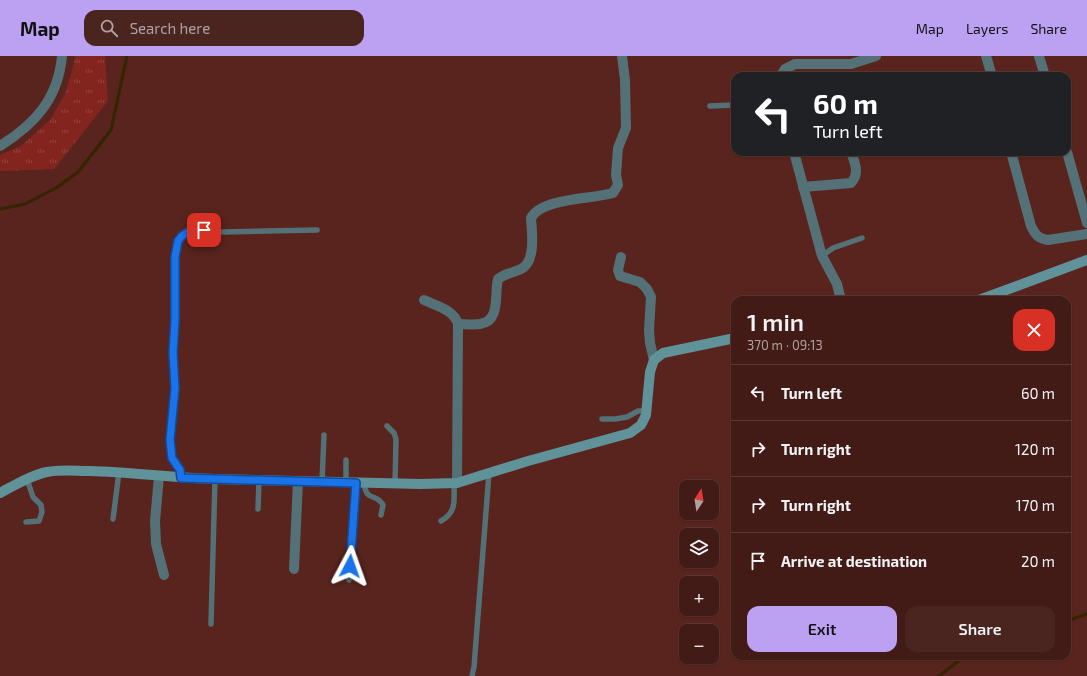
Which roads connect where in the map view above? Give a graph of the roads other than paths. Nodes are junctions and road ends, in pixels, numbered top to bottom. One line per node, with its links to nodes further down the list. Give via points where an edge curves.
1 (62, 56): 11 (street, via 51,96 37,117)
2 (622, 56): 27 (street, via 626,128 617,153 618,185 613,193 568,200 534,213 531,218 531,258 522,269 505,274 498,280 495,314 489,321 481,324)
3 (876, 56): 6 (street, via 851,64 795,64)
4 (986, 56): 7 (street)
5 (1039, 56): 8 (street)
6 (783, 72)
7 (991, 72)
8 (1044, 72)
9 (731, 105): 10 (lane)
10 (710, 106)
11 (0, 146)
12 (795, 156): 16 (street)
13 (852, 156): 16 (street, via 857,173 851,183)
14 (1012, 156): 19 (street, via 1036,236 1041,240 1048,240)
15 (1068, 156): 17 (street)
16 (803, 187): 21 (street)
17 (1087, 223)
18 (317, 230): 38 (lane, via 204,230 188,232 178,241 175,257 173,352 175,388 170,440 172,458 180,470)
19 (1087, 234)
20 (862, 238): 21 (lane, via 834,248)
21 (822, 256): 24 (street, via 837,284)
22 (621, 257): 29 (street, via 618,270 620,276 640,282 651,297 649,336)
23 (1087, 260): 25 (street)
24 (840, 296)
25 (990, 296)
26 (424, 300): 27 (street, via 450,312)
27 (458, 324): 45 (street)
28 (731, 339): 29 (street, via 663,353)
29 (654, 360): 30 (street, via 650,372)
30 (646, 410): 31 (lane, via 627,417); 36 (street, via 641,426 630,433)
31 (602, 419)
32 (387, 426): 46 (lane, via 396,439)
33 (324, 435): 43 (lane)
34 (346, 460): 44 (lane)
35 (119, 472): 37 (street); 39 (street, via 55,471); 50 (lane)
36 (489, 473): 45 (street); 57 (lane)
37 (159, 476): 38 (street); 54 (street, via 155,521 156,544)
38 (181, 478): 40 (street)
39 (27, 479): 47 (street); 52 (lane, via 42,512 39,521)
40 (215, 479): 41 (street); 56 (lane)
41 (259, 480): 42 (street); 48 (lane)
42 (298, 481): 43 (street); 53 (street)
43 (322, 482): 44 (street)
44 (355, 483): 46 (street); 49 (lane, via 367,495 380,500 383,505); 55 (lane)
45 (456, 483): 46 (street); 51 (lane, via 452,510 449,517)
46 (395, 484)
47 (0, 493)
48 (258, 510)
49 (381, 515)
50 (113, 519)
51 (441, 521)
52 (26, 522)
53 (294, 569)
54 (164, 575)
55 (349, 580)
56 (211, 624)
57 (472, 676)

